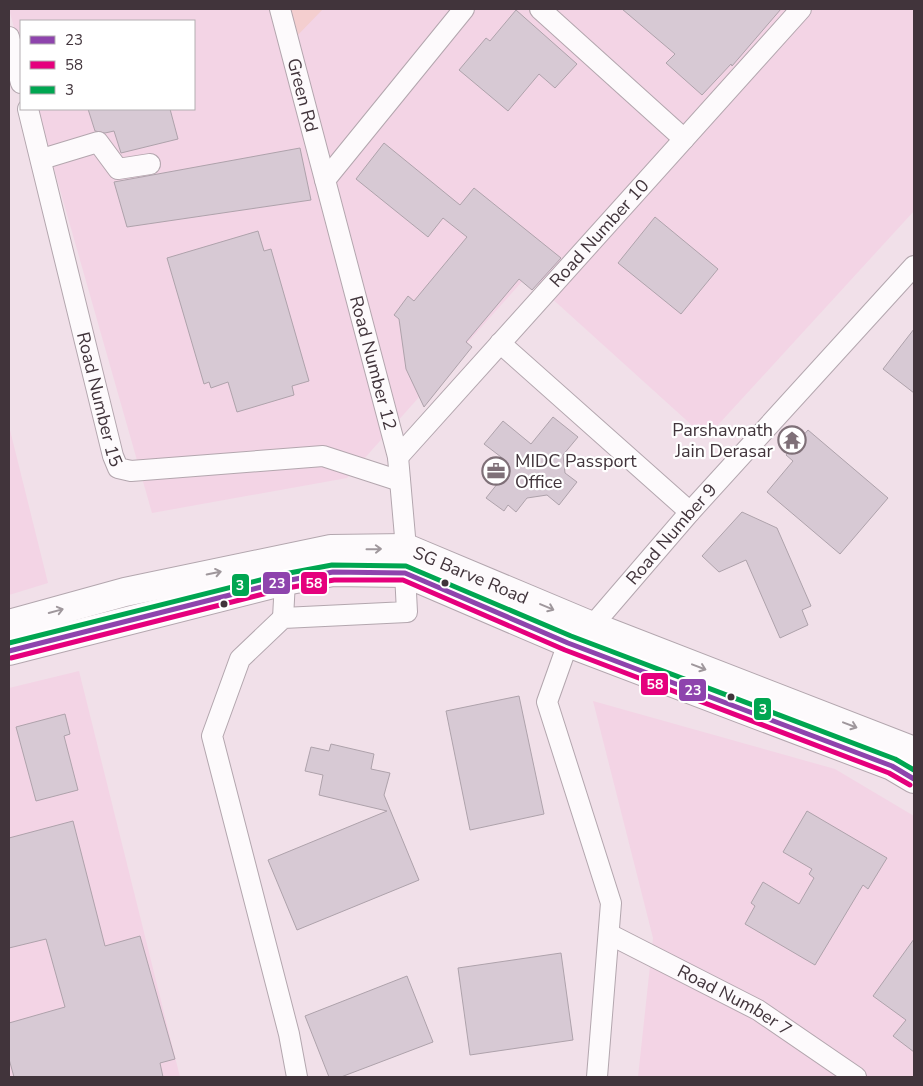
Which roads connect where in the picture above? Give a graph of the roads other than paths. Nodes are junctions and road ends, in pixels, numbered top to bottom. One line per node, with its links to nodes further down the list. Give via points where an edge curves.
1 (280, 9): 11 (street, Green Rd)
2 (464, 9): 11 (street)
3 (540, 9): 8 (street)
4 (801, 9): 8 (street, Road Number 10)
5 (9, 37): 6 (street)
6 (20, 79)
7 (28, 110): 9 (street, Road Number 15)
8 (684, 138): 13 (street, Road Number 10)
9 (42, 159): 10 (street, via 98,142 118,169); 15 (street, Road Number 15, via 118,468 131,471 322,456)
10 (150, 164)
11 (325, 180): 14 (street, Road Number 12)
12 (914, 266): 16 (street, Road Number 9)
13 (500, 343): 14 (street, Road Number 10); 16 (street)
14 (398, 457): 15 (street, Road Number 12)
15 (400, 481): 17 (street, Road Number 12)
16 (690, 512): 21 (street, Road Number 9)
17 (405, 561): 18 (main road, SG Barve Road); 19 (street, Road Number 12, via 407,612); 20 (main road, SG Barve Road, one-way to 17, via 125,592 331,549); 21 (main road, SG Barve Road, one-way to 21); 22 (main road, SG Barve Road)
18 (285, 581): 19 (street); 23 (main road, SG Barve Road)
19 (283, 618): 27 (street, via 240,659 212,736 289,1034)
20 (9, 624)
21 (592, 626): 22 (street, Road Number 9); 24 (main road, SG Barve Road, one-way to 24)
22 (568, 643): 25 (main road, SG Barve Road, via 892,766); 26 (street, via 547,702 611,903)
23 (9, 651)
24 (914, 751)
25 (914, 779)
26 (608, 934): 28 (street); 29 (street, Road Number 7, via 758,1010)
27 (297, 1077)
28 (597, 1077)
29 (856, 1077)

